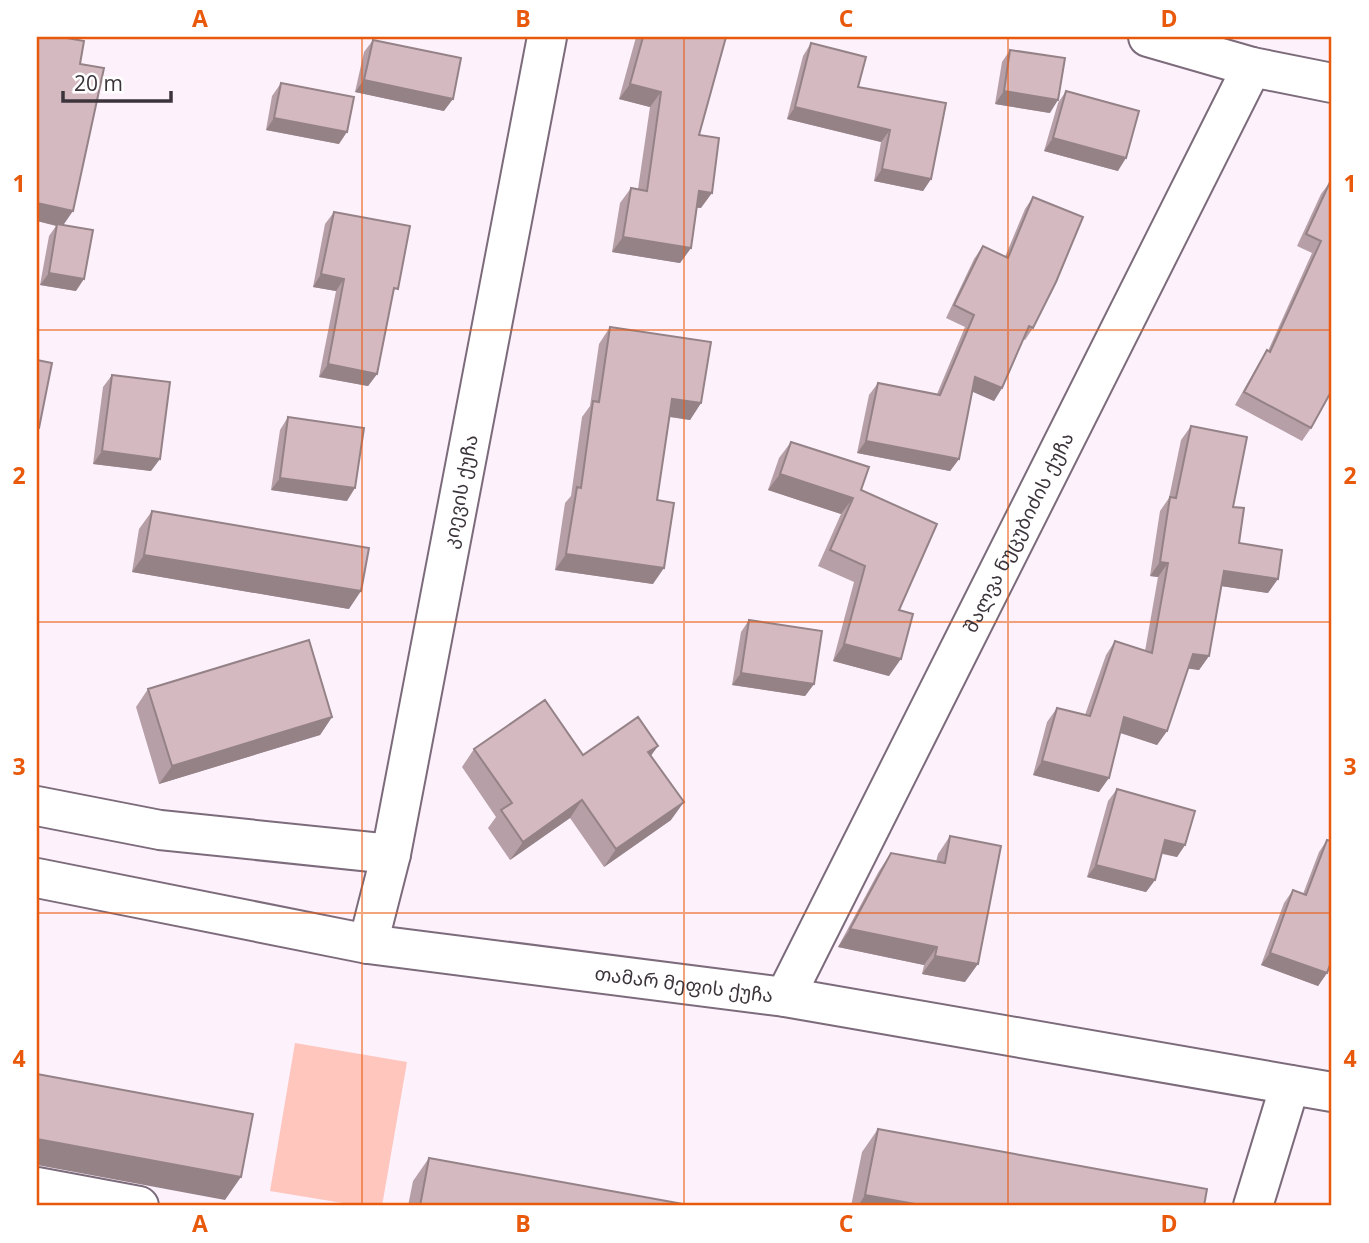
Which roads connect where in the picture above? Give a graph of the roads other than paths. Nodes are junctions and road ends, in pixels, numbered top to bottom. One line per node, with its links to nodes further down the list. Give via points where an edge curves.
1 (547, 37): 6 (street, კიევის ქუჩა)
2 (1149, 37): 3 (street)
3 (1252, 67): 4 (street); 9 (street, შალვა ნუცუბიძის ქუჩა)
4 (1332, 83)
5 (37, 806): 6 (street, via 160,831)
6 (391, 854): 8 (street, კიევის ქუჩა)
7 (37, 878): 8 (street, თამარ მეფის ქუჩა)
8 (368, 944): 9 (street, თამარ მეფის ქუჩა)
9 (785, 997): 10 (street, თამარ მეფის ქუჩა)
10 (1290, 1085): 11 (street, თამარ მეფის ქუჩა); 14 (street)
11 (1332, 1092)
12 (37, 1187): 13 (street)
13 (139, 1206)
14 (1254, 1206)

